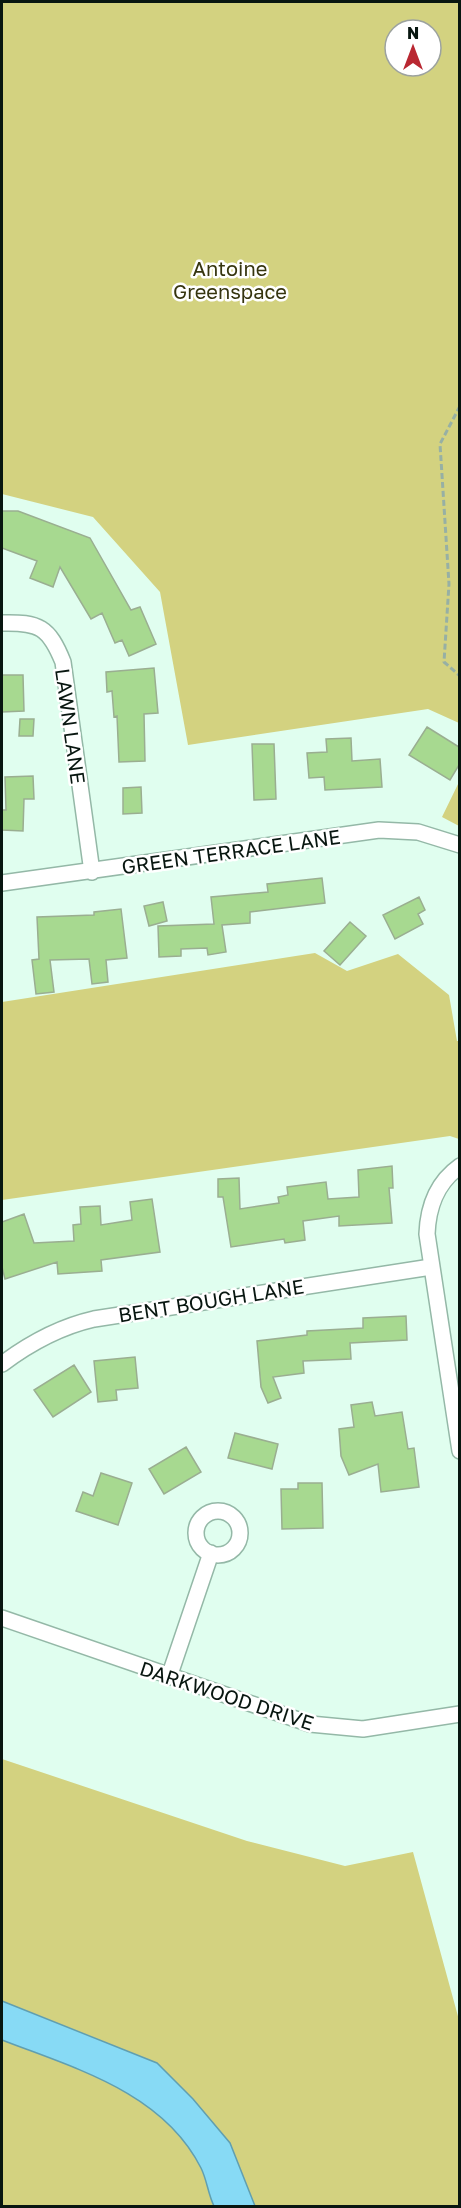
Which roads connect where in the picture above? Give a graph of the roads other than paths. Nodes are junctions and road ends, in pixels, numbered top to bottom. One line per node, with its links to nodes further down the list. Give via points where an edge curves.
1 (2, 623): 3 (street, LAWN LANE, via 43,628 54,639 63,662)
2 (459, 845): 3 (street, GREEN TERRACE LANE, via 417,832 380,830)
3 (92, 872): 4 (street, GREEN TERRACE LANE)
4 (2, 883)
5 (459, 1166): 6 (street, via 440,1185 430,1209 427,1234)
6 (431, 1267): 7 (street, BENT BOUGH LANE, via 67,1325); 8 (street)
7 (2, 1364)
8 (459, 1451)
9 (211, 1553): 11 (street)
10 (2, 1618): 11 (street, DARKWOOD DRIVE)
11 (169, 1677): 12 (street, DARKWOOD DRIVE, via 285,1717 334,1728 390,1727)
12 (459, 1714)

